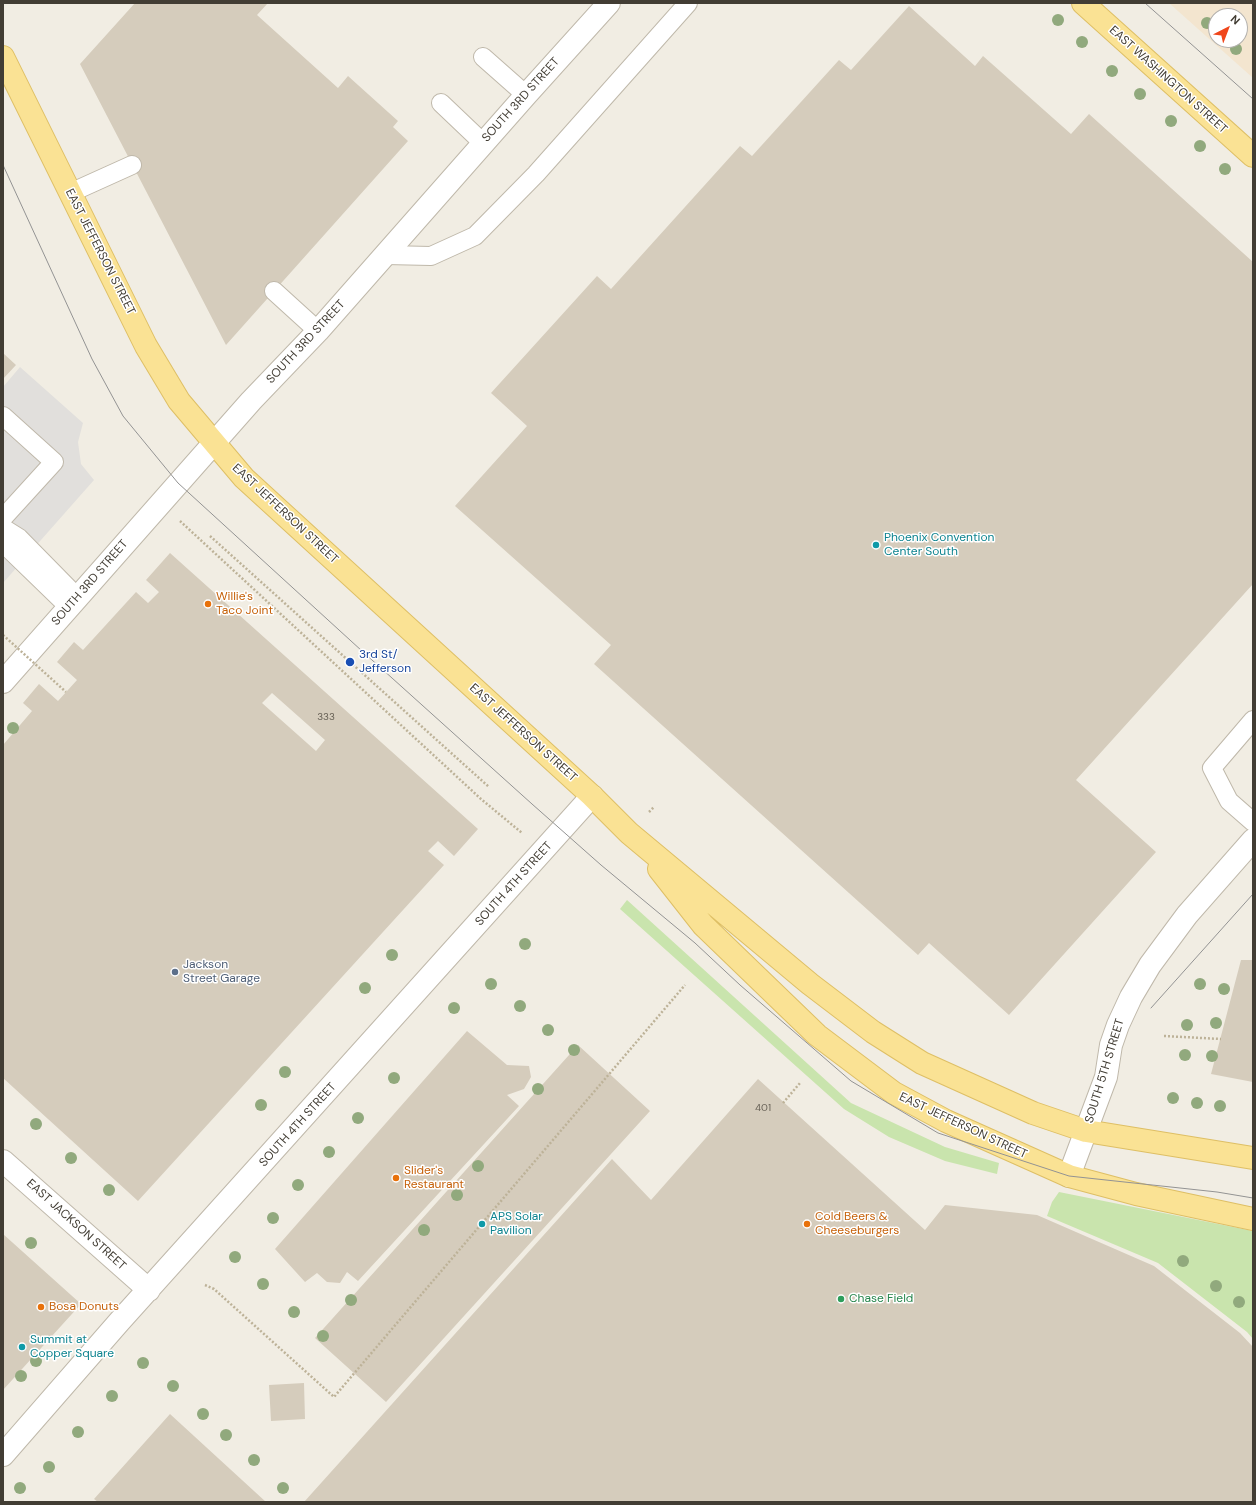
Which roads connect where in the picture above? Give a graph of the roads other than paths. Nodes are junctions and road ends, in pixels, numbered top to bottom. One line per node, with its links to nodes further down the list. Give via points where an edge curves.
1 (609, 3): 6 (street, SOUTH 3RD STREET)
2 (688, 3): 12 (lane, via 536,174 475,236 431,256)
3 (1083, 3): 9 (main road, EAST WASHINGTON STREET)
4 (3, 57): 11 (main road, EAST JEFFERSON STREET)
5 (483, 57): 6 (lane)
6 (526, 95): 8 (street, SOUTH 3RD STREET)
7 (441, 103): 8 (lane)
8 (483, 143): 12 (street, SOUTH 3RD STREET)
9 (1253, 156)
10 (132, 165): 11 (lane)
11 (70, 193): 16 (main road, EAST JEFFERSON STREET, via 146,346 179,401)
12 (386, 254): 14 (street, SOUTH 3RD STREET)
13 (274, 291): 14 (lane)
14 (318, 331): 16 (street, SOUTH 3RD STREET, via 250,401)
15 (3, 416): 17 (lane, via 54,462)
16 (214, 443): 20 (street, SOUTH 3RD STREET); 23 (main road, EAST JEFFERSON STREET, via 244,478)
17 (3, 518)
18 (3, 528): 20 (lane, via 19,538)
19 (3, 543): 20 (lane)
20 (73, 602): 21 (street, SOUTH 3RD STREET)
21 (3, 682)
22 (1253, 720): 24 (lane, via 1212,768 1229,801)
23 (592, 796): 25 (main road, EAST JEFFERSON STREET); 32 (street, SOUTH 4TH STREET)
24 (1253, 822)
25 (629, 832): 27 (main road, EAST JEFFERSON STREET, via 810,984 873,1032 922,1063 1033,1113); 30 (main road, EAST JEFFERSON STREET, via 703,925 817,1035 894,1093 946,1120)
26 (1253, 840): 27 (street, SOUTH 5TH STREET, via 1187,915 1150,965 1131,996 1111,1045 1106,1077)
27 (1086, 1131): 28 (main road, EAST JEFFERSON STREET); 30 (street, SOUTH 5TH STREET)
28 (1253, 1158)
29 (3, 1161): 32 (street, EAST JACKSON STREET)
30 (1069, 1176): 31 (main road, EAST JEFFERSON STREET, via 1136,1194)
31 (1253, 1219)
32 (149, 1290): 33 (street, SOUTH 4TH STREET)
33 (3, 1455)

